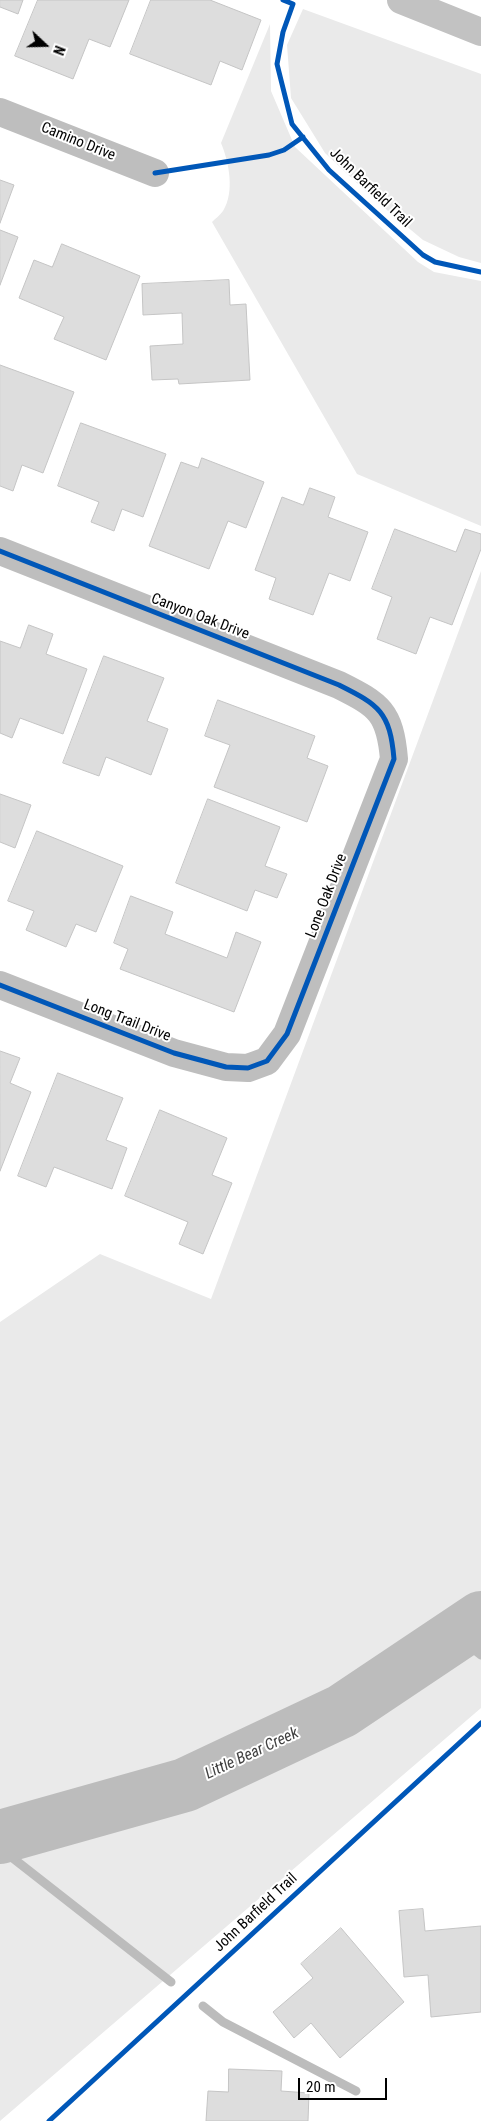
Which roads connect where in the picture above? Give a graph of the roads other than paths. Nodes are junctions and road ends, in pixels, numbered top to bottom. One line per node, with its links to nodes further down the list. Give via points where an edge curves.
1 (401, 0): 2 (main road)
2 (481, 32)
3 (0, 112): 4 (street, Camino Drive)
4 (155, 173)
5 (0, 551): 6 (street, Canyon Oak Drive, via 339,685 372,702)
6 (384, 717): 8 (street, Lone Oak Drive, via 392,735 394,759 287,1034 267,1060)
7 (0, 985): 8 (street, Long Trail Drive, via 174,1053 226,1067)
8 (248, 1068)

